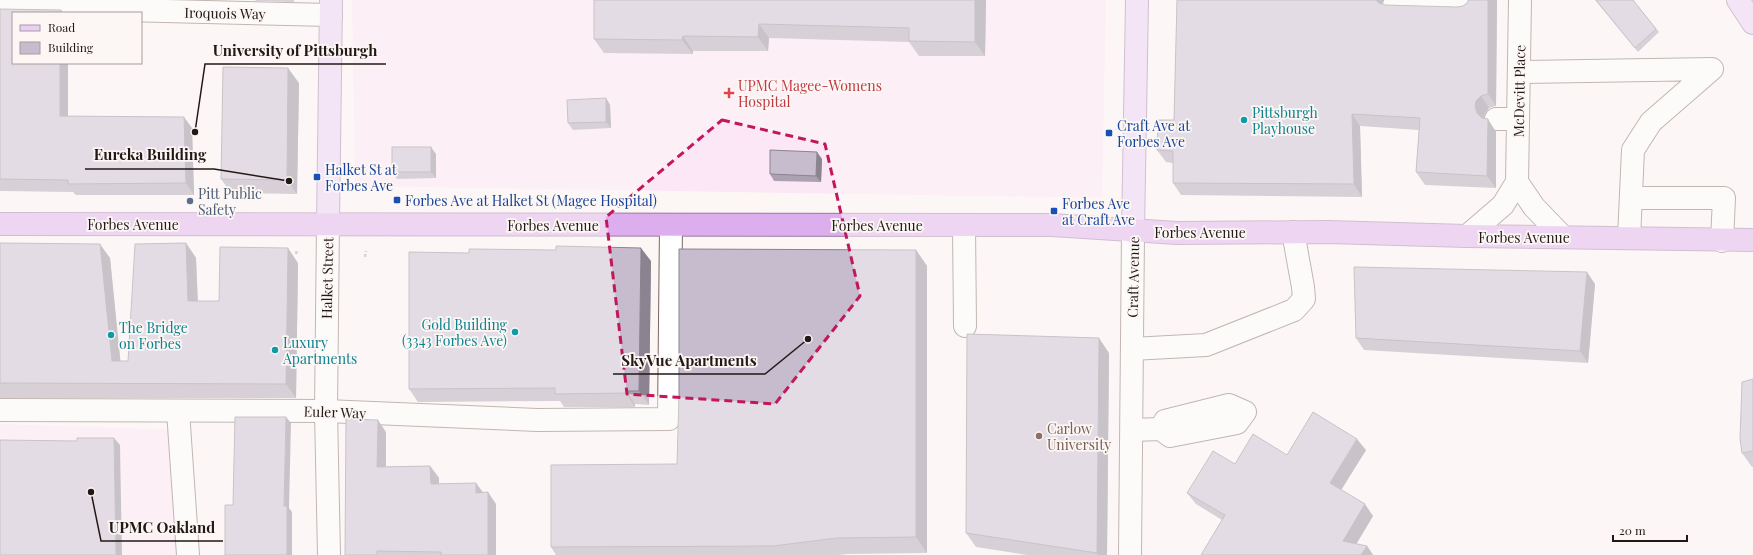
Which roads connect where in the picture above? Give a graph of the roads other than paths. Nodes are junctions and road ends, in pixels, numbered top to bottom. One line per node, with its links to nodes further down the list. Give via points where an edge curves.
1 (1137, 0): 19 (main road, Craft Avenue)
2 (1520, 0): 10 (street, McDevitt Place)
3 (1738, 0): 9 (main road)
4 (1394, 5): 8 (street)
5 (174, 6): 6 (street, Iroquois Way); 7 (street, Iroquois Way)
6 (0, 7)
7 (331, 7): 16 (main road, Halket Street)
8 (1466, 7)
9 (1753, 22)
10 (1519, 72): 12 (street, McDevitt Place); 14 (street, via 1712,69 1650,122 1636,144 1633,150)
11 (1496, 119): 12 (street)
12 (1518, 119): 13 (street, McDevitt Place)
13 (1517, 182): 21 (street, via 1503,205); 22 (street, via 1534,207)
14 (1631, 198): 23 (street); 25 (street, via 1724,198)
15 (0, 224): 16 (highway, Forbes Avenue)
16 (328, 224): 17 (highway, Forbes Avenue); 30 (street, Halket Street)
17 (671, 225): 18 (highway, Forbes Avenue); 30 (street, Euler Way, via 669,419 537,420)
18 (964, 225): 19 (highway, Forbes Avenue, via 1052,225); 26 (street)
19 (1133, 232): 20 (highway, Forbes Avenue); 27 (street, Craft Avenue)
20 (1294, 232): 21 (highway, Forbes Avenue); 27 (street, via 1304,299 1294,310 1206,345)
21 (1467, 236): 22 (highway, Forbes Avenue)
22 (1563, 237): 23 (highway, Forbes Avenue)
23 (1629, 238): 25 (highway, Forbes Avenue)
24 (1753, 240): 25 (highway, Forbes Avenue)
25 (1722, 241)
26 (965, 326)
27 (1132, 349): 32 (street, Craft Avenue)
28 (0, 410): 29 (street, Euler Way)
29 (178, 411): 30 (street, Euler Way); 33 (street)
30 (326, 411): 34 (street, Halket Street)
31 (1161, 429): 32 (street)
32 (1132, 430): 35 (street, Craft Avenue)
33 (188, 555)
34 (329, 555)
35 (1130, 555)

